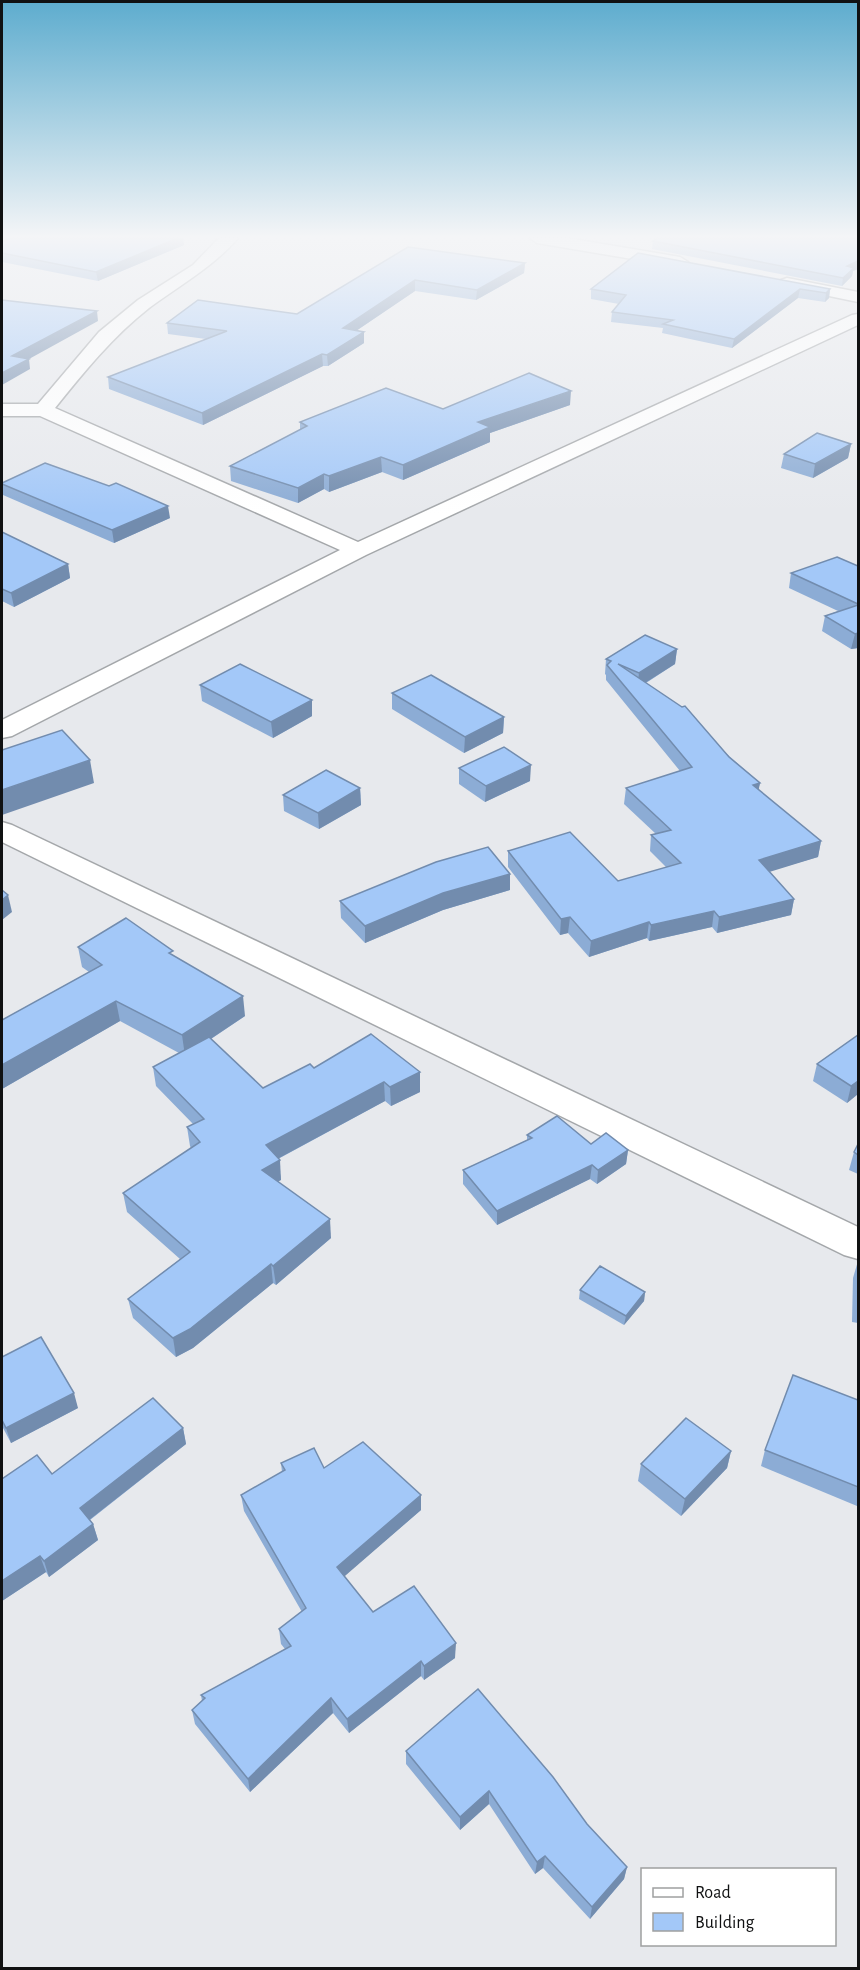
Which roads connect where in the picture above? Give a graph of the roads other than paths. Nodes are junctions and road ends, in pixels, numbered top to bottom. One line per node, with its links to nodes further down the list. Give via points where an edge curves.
1 (112, 330): 4 (street)
2 (834, 330): 5 (street)
3 (2, 410): 4 (street)
4 (43, 410): 5 (street)
5 (358, 550): 6 (street)
6 (2, 730)
7 (2, 831): 8 (street)
8 (858, 1245)

